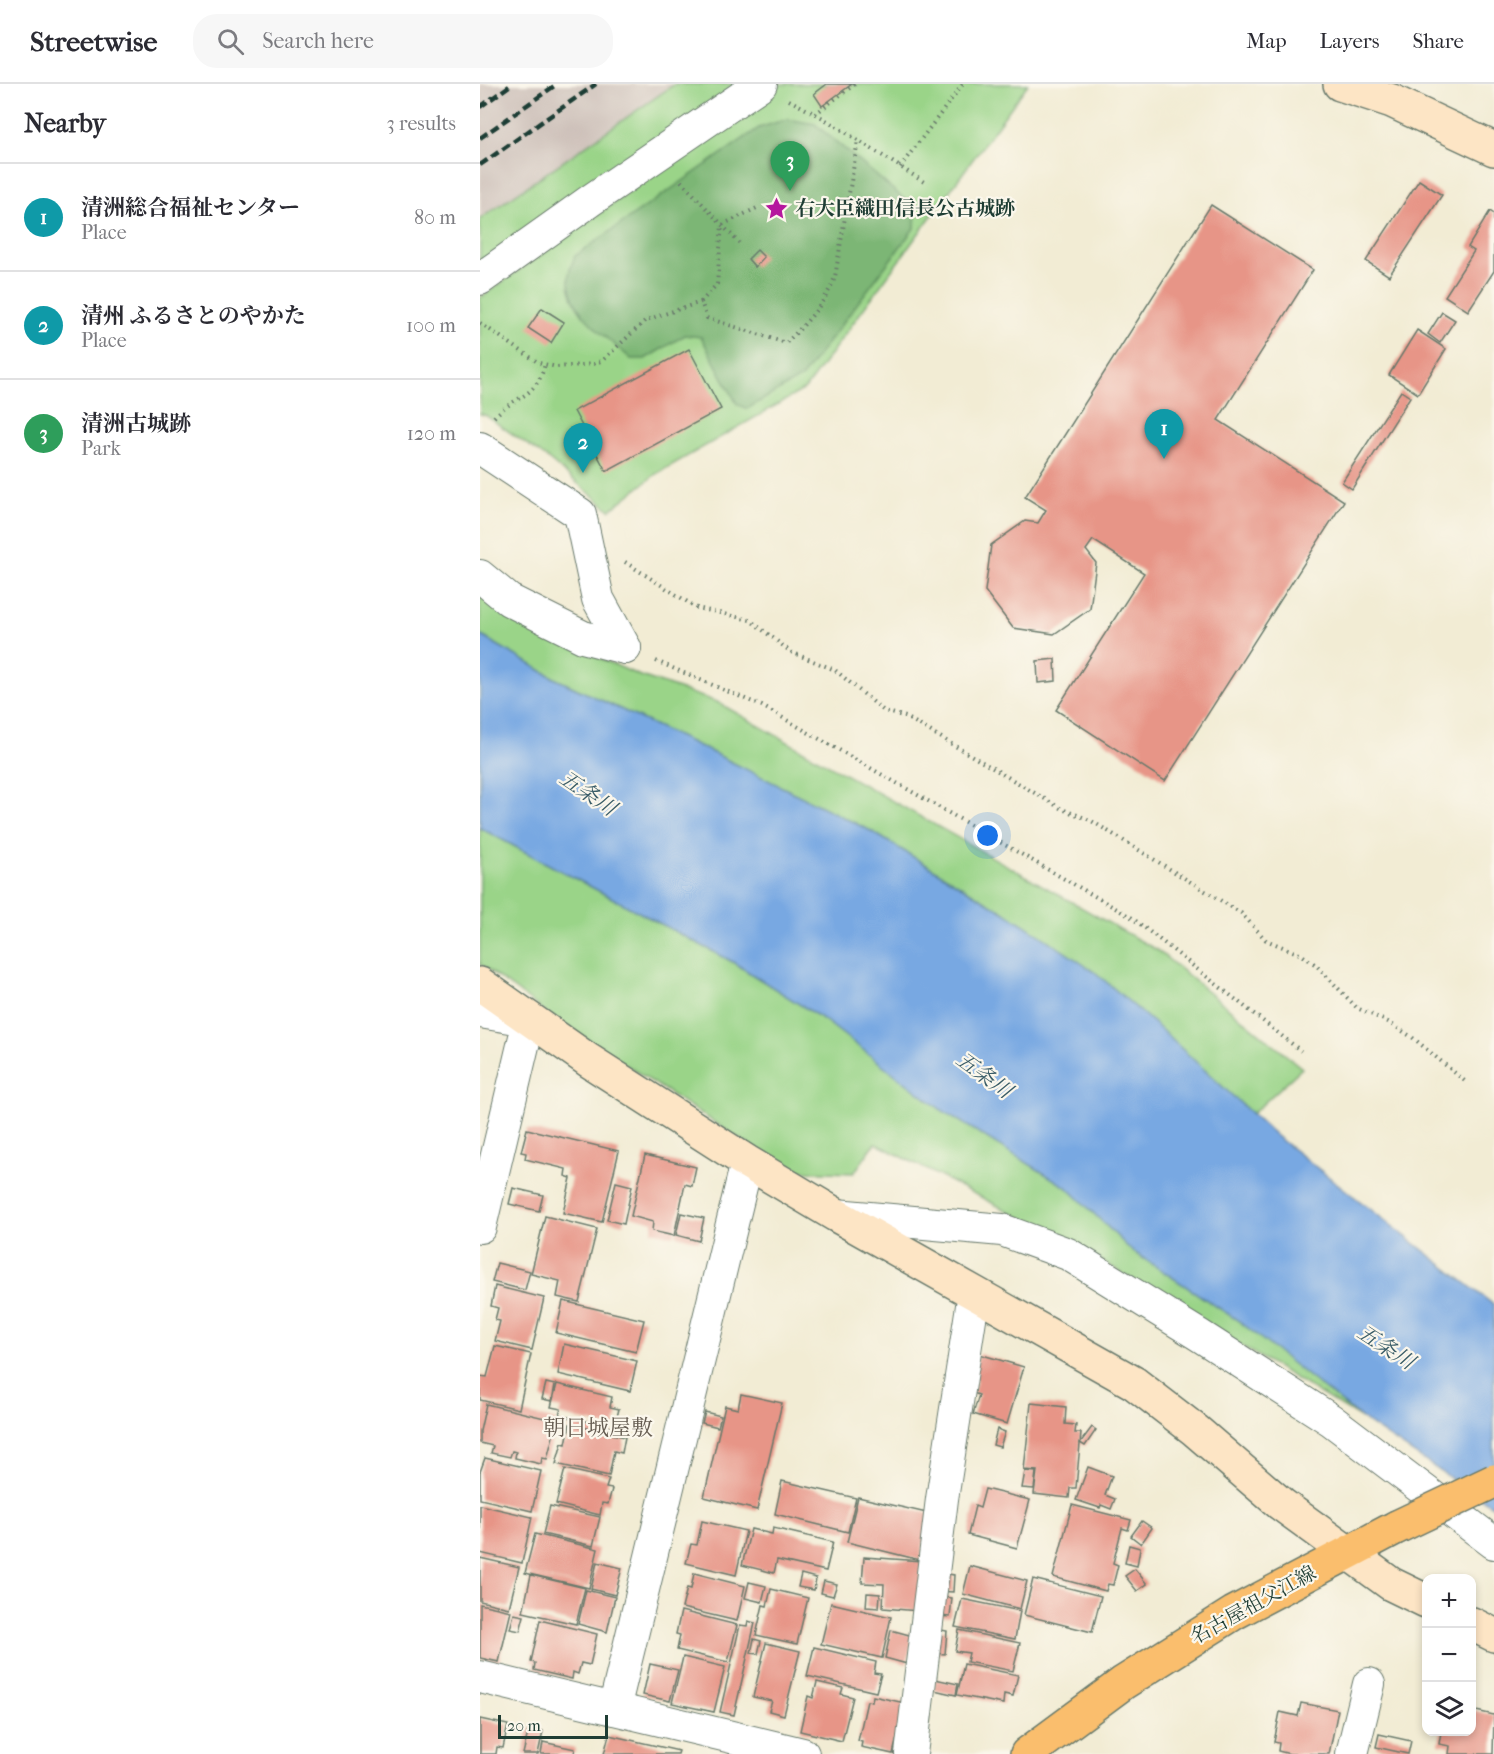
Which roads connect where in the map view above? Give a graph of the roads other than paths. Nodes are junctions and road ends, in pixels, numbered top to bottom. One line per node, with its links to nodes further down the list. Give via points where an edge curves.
1 (1340, 84): 3 (street, via 1392,101)
2 (760, 85): 4 (street)
3 (1494, 149)
4 (480, 279)
5 (483, 436): 6 (street, via 580,514 598,599 625,648 583,637 509,600)
6 (480, 576)
7 (480, 984): 9 (street)
8 (480, 1012): 9 (street)
9 (529, 1020): 10 (street); 12 (street)
10 (747, 1162): 11 (street); 22 (street)
11 (836, 1215): 13 (street); 15 (street, via 1002,1230 1068,1254 1331,1420)
12 (480, 1227)
13 (974, 1293): 16 (street, via 1134,1383 1281,1504); 24 (street, via 942,1499)
14 (1494, 1481): 16 (main road, 名古屋祖父江線, bridge)
15 (1494, 1543)
16 (1348, 1552): 17 (street, via 1391,1584); 25 (main road, 名古屋祖父江線, via 1234,1613 1133,1676)
17 (1422, 1600)
18 (1476, 1626): 19 (street)
19 (1494, 1635)
20 (480, 1677): 22 (street)
21 (1369, 1684): 26 (street)
22 (614, 1709): 23 (street)
23 (803, 1754)
24 (911, 1754)
25 (1028, 1754)
26 (1352, 1754)

